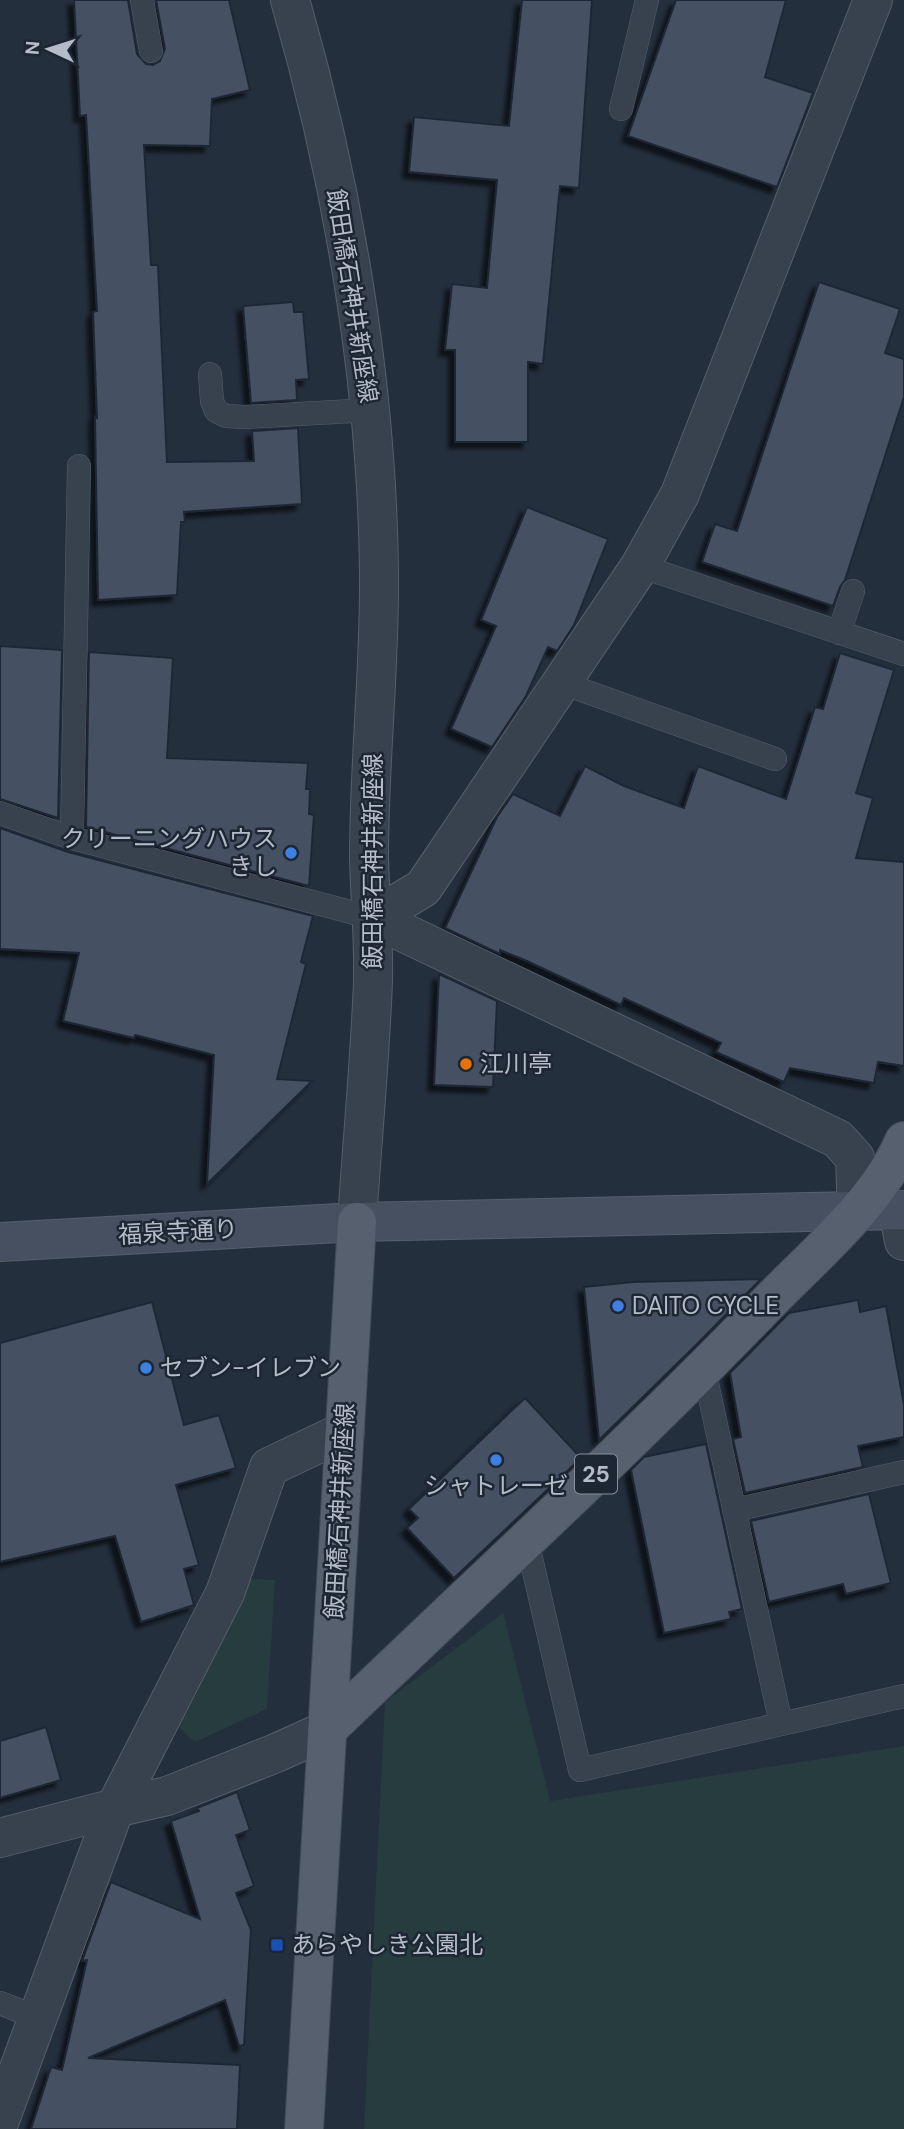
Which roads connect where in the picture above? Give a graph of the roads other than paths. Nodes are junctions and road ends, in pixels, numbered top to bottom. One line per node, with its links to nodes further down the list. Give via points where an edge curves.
1 (142, 0): 5 (lane)
2 (290, 0): 8 (street, 飯田橋石神井新座線, via 349,256)
3 (647, 0): 6 (lane)
4 (873, 0): 10 (street, via 680,494)
5 (151, 51)
6 (621, 109)
7 (210, 374): 8 (lane, via 212,401 216,411 226,416)
8 (371, 410): 18 (street, 飯田橋石神井新座線, via 379,574 369,858)
9 (79, 466): 17 (lane)
10 (640, 566): 12 (lane); 14 (street)
11 (853, 592): 12 (lane)
12 (839, 632): 13 (lane)
13 (904, 654)
14 (562, 683): 15 (lane); 18 (street, via 423,887)
15 (775, 759)
16 (0, 814): 17 (lane)
17 (72, 838): 18 (lane)
18 (373, 918): 20 (street, via 838,1139 855,1158); 22 (street, 飯田橋石神井新座線)
19 (904, 1141): 20 (main road, 25, via 897,1158)
20 (857, 1212): 21 (street, 福泉寺通り); 22 (street, 福泉寺通り); 24 (main road, 25)
21 (902, 1221)
22 (357, 1222): 23 (street, 福泉寺通り); 25 (main road, 飯田橋石神井新座線)
23 (0, 1242)
24 (704, 1370): 27 (lane); 28 (main road, 25)
25 (345, 1430): 31 (main road, 飯田橋石神井新座線); 32 (street, via 269,1467 225,1593)
26 (904, 1472): 27 (lane)
27 (734, 1510): 30 (lane)
28 (527, 1541): 30 (lane, via 580,1770); 31 (main road, 25)
29 (904, 1696): 30 (lane)
30 (781, 1724)
31 (327, 1730): 32 (street, via 167,1796); 37 (main road, 飯田橋石神井新座線)
32 (115, 1808): 33 (street); 35 (street)
33 (0, 1838)
34 (0, 2003): 35 (lane)
35 (38, 2018): 36 (street)
36 (0, 2120)
37 (304, 2129)

